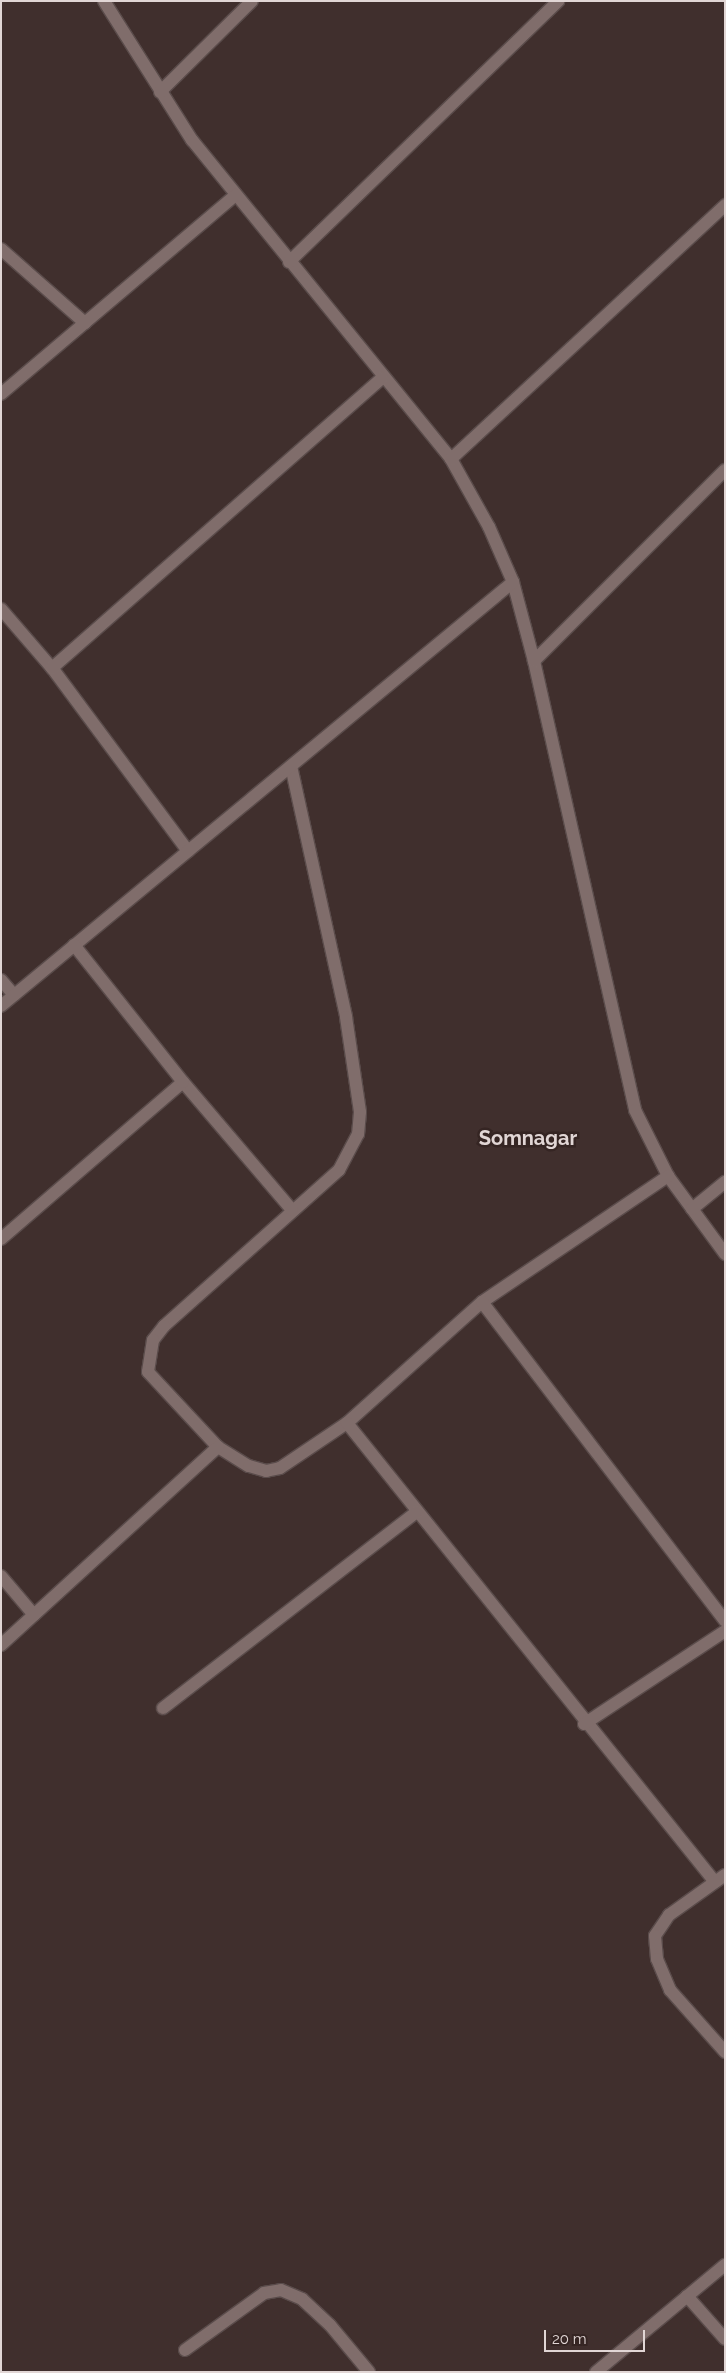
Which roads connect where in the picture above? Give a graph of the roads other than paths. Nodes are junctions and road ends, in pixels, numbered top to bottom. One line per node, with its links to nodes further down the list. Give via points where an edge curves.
1 (104, 1): 4 (street)
2 (252, 1): 4 (street)
3 (558, 1): 8 (street)
4 (160, 92): 5 (street)
5 (236, 195): 8 (street); 9 (street)
6 (725, 205): 12 (street)
7 (1, 249): 9 (street)
8 (289, 262): 10 (street)
9 (85, 323): 11 (street)
10 (382, 378): 12 (street); 17 (street)
11 (1, 394)
12 (451, 459): 14 (street)
13 (725, 470): 16 (street)
14 (513, 582): 16 (street); 18 (street)
15 (1, 609): 17 (street)
16 (534, 661): 25 (street, via 635,1110)
17 (52, 668): 19 (street)
18 (291, 766): 19 (street); 27 (street, via 346,1017 360,1112 358,1134 339,1170)
19 (188, 851): 20 (street)
20 (74, 945): 22 (street); 24 (street)
21 (1, 980): 22 (street)
22 (14, 995): 23 (street)
23 (1, 1006)
24 (183, 1082): 27 (street); 29 (street)
25 (668, 1176): 28 (street); 31 (street)
26 (725, 1182): 28 (street)
27 (292, 1210): 33 (street, via 152,1340 148,1372)
28 (692, 1210): 30 (street)
29 (1, 1239)
30 (725, 1254)
31 (482, 1302): 32 (street); 37 (street)
32 (347, 1423): 33 (street, via 296,1461 266,1471); 34 (street)
33 (218, 1447): 36 (street)
34 (417, 1512): 40 (street); 41 (street)
35 (1, 1576): 36 (street)
36 (34, 1615): 39 (street)
37 (725, 1621)
38 (725, 1631): 41 (street)
39 (1, 1645)
40 (163, 1708)
41 (584, 1724): 42 (street)
42 (720, 1879): 43 (street, via 669,1915 655,1936 656,1951 670,1990)
43 (725, 2052)
44 (725, 2265): 45 (street)
45 (687, 2296): 46 (street); 49 (street)
46 (725, 2339)
47 (185, 2350): 48 (street, via 264,2293 280,2290 302,2299 330,2325)
48 (368, 2372)
49 (596, 2372)

